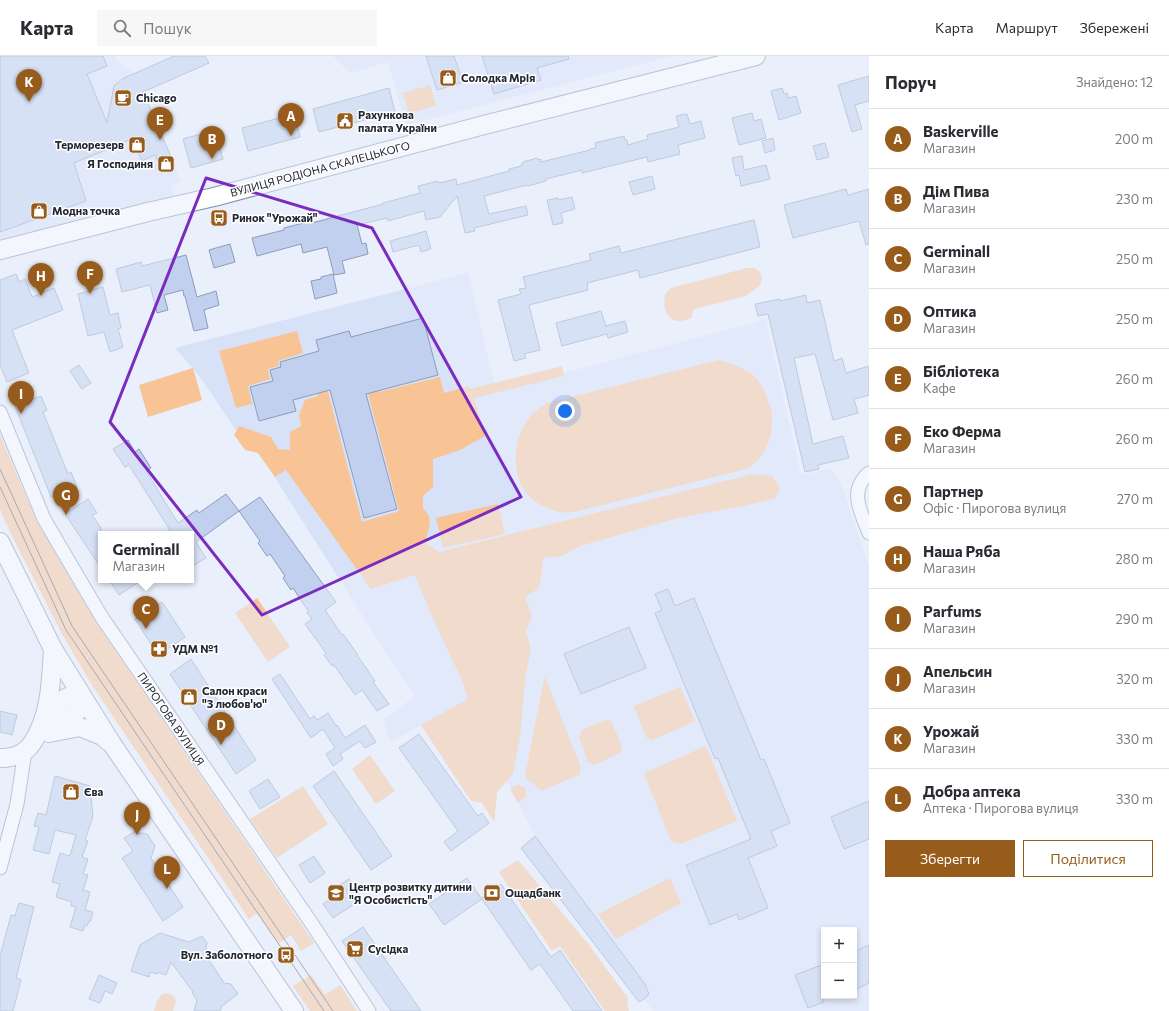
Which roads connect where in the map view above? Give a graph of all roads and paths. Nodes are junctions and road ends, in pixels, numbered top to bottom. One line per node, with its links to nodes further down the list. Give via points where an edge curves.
1 (756, 56): 2 (main road, ВУЛИЦЯ РОДІОНА СКАЛЕЦЬКОГО)
2 (0, 250)
3 (0, 412): 14 (street, ПИРОГОВА ВУЛИЦЯ, via 44,519 101,616 297,902)
4 (869, 473): 5 (street, via 860,483 857,496)
5 (869, 533)
6 (0, 542): 7 (main road)
7 (53, 649): 8 (main road); 9 (main road, via 49,699)
8 (82, 696): 9 (main road, via 80,709 63,723); 10 (main road)
9 (38, 737): 10 (main road, via 80,727 102,736); 11 (main road, via 11,757); 12 (street)
10 (112, 744): 13 (main road)
11 (0, 758)
12 (0, 868)
13 (294, 1011)
14 (368, 1011)

